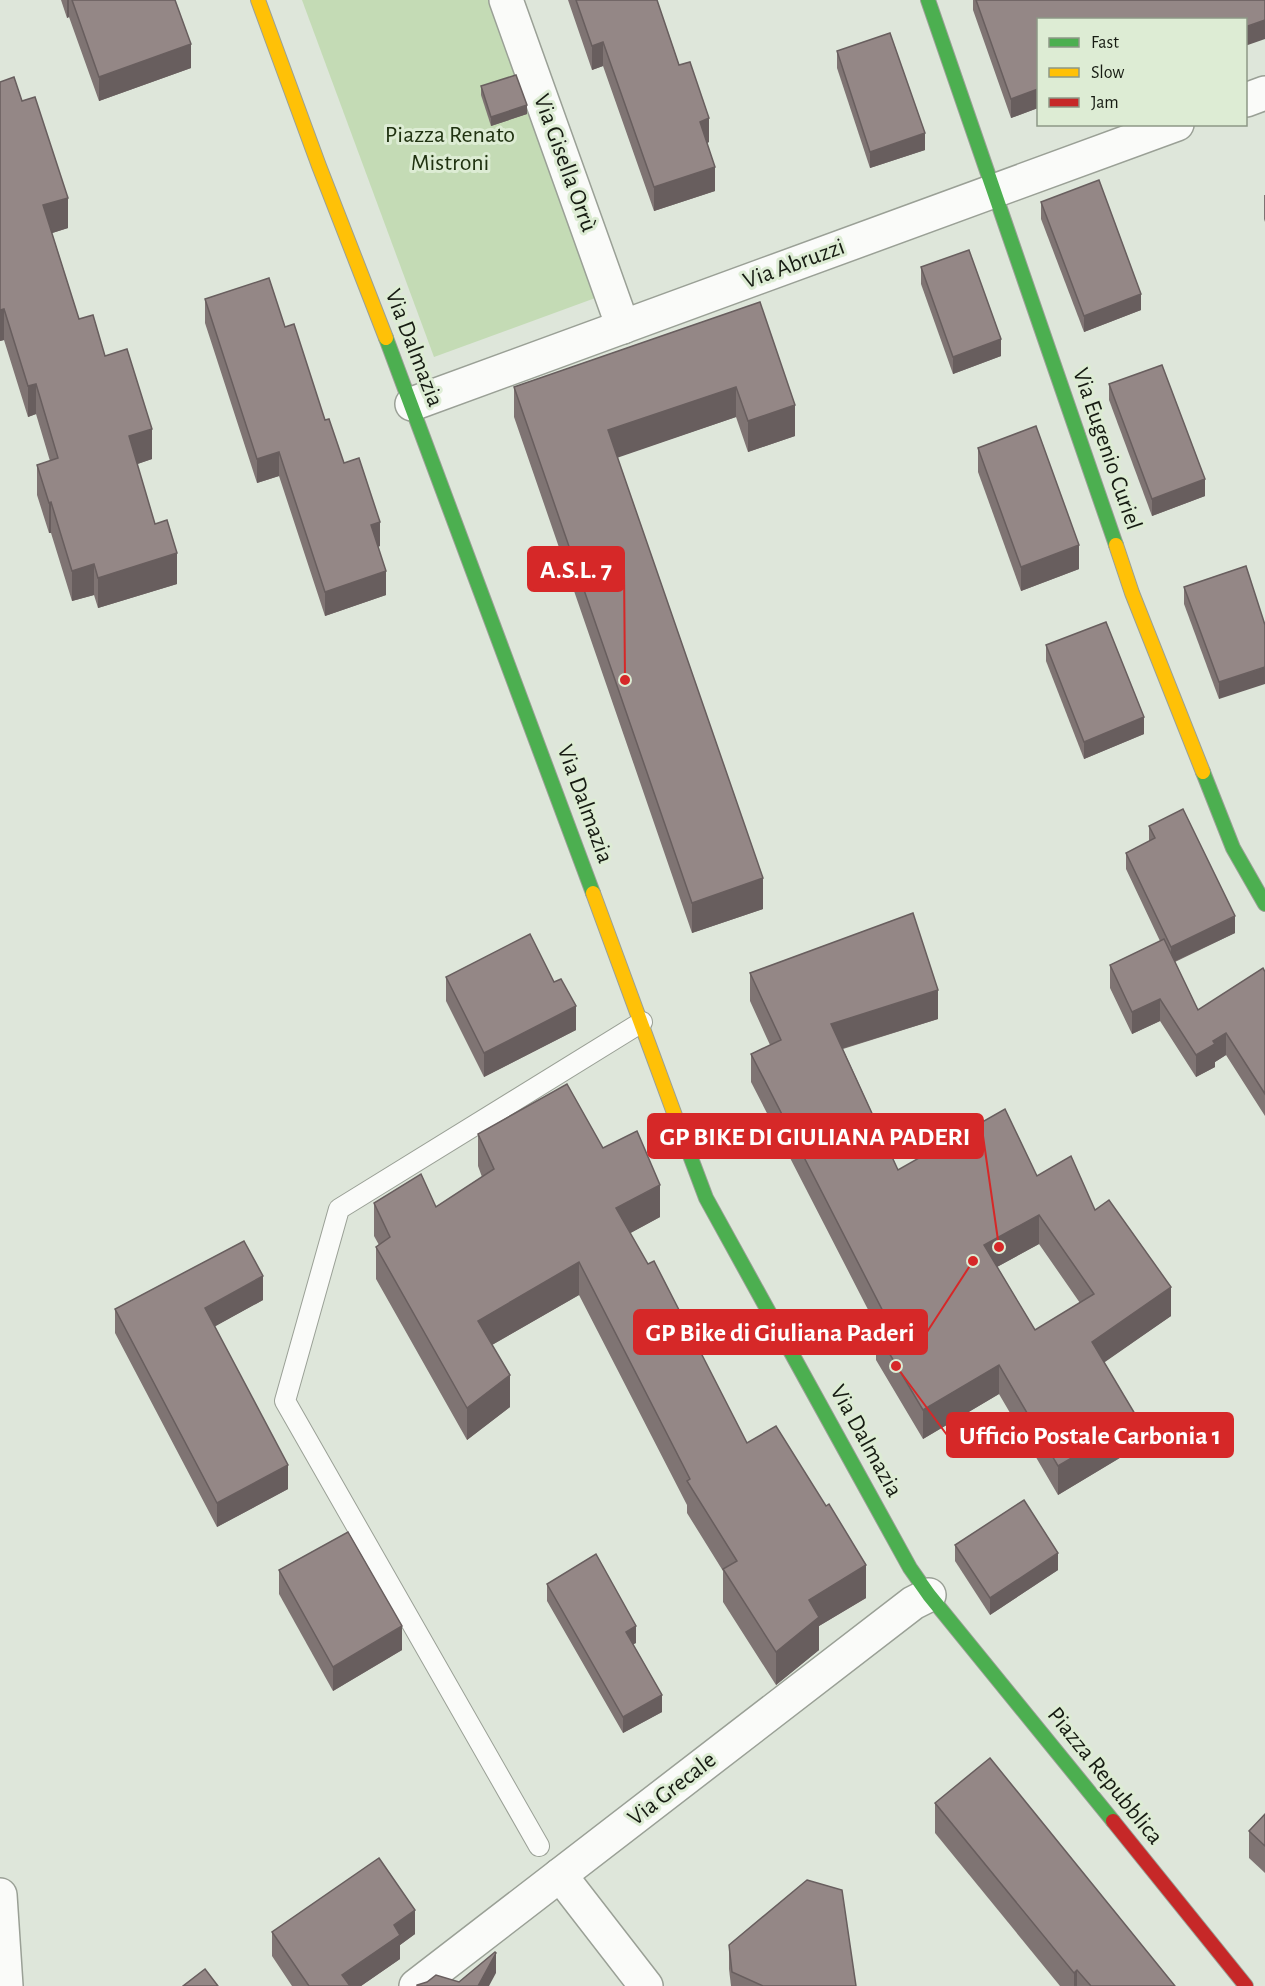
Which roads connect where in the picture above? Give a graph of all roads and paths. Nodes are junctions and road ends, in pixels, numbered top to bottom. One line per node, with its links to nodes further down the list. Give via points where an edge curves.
1 (258, 0): 9 (street, Via Dalmazia)
2 (506, 0): 8 (street, Via Gisella Orrù)
3 (928, 0): 7 (street, Via Eugenio Curiel)
4 (1265, 93): 5 (street)
5 (1247, 99)
6 (1172, 126): 7 (street, Via Abruzzi)
7 (993, 191): 8 (street, Via Abruzzi); 10 (street, Via Eugenio Curiel, via 1132,593 1233,848)
8 (623, 327): 9 (street, Via Abruzzi)
9 (412, 404): 11 (street, Via Dalmazia)
10 (1265, 904)
11 (642, 1022): 12 (street, Via Dalmazia, via 706,1198 910,1568); 13 (lane, via 339,1209 285,1401)
12 (929, 1595): 14 (street, Via Grecale, via 913,1603); 19 (street, Piazza Repubblica)
13 (539, 1846)
14 (560, 1875): 17 (street, Via Grecale); 18 (street)
15 (0, 1894): 16 (street)
16 (6, 1986)
17 (416, 1986)
18 (646, 1986)
19 (1246, 1986)

